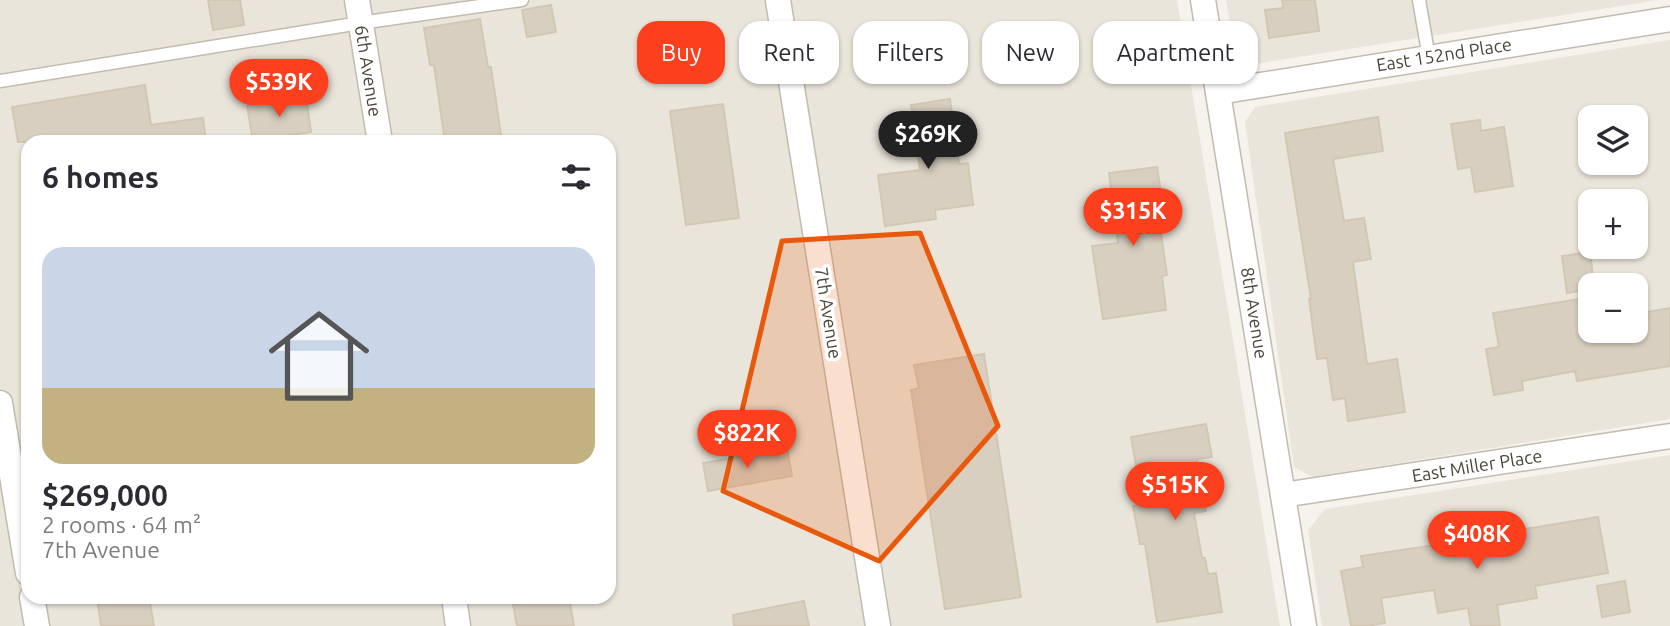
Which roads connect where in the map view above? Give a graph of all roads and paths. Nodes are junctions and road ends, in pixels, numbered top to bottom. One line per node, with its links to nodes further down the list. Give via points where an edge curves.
1 (522, 0): 5 (lane)
2 (778, 0): 19 (street, 7th Avenue)
3 (1203, 0): 9 (street, 8th Avenue)
4 (1419, 0): 7 (lane)
5 (358, 12): 8 (lane); 10 (street, 6th Avenue)
6 (1670, 19): 7 (street, East 152nd Place)
7 (1429, 58): 9 (street, East 152nd Place)
8 (0, 81)
9 (1218, 92): 13 (street, 8th Avenue)
10 (379, 135)
11 (0, 403): 14 (street)
12 (1670, 436): 13 (street, East Miller Place)
13 (1283, 495): 20 (street, 8th Avenue)
14 (21, 530)
15 (33, 604): 17 (street)
16 (455, 604): 18 (street)
17 (37, 626)
18 (458, 626)
19 (878, 626)
20 (1304, 626)

